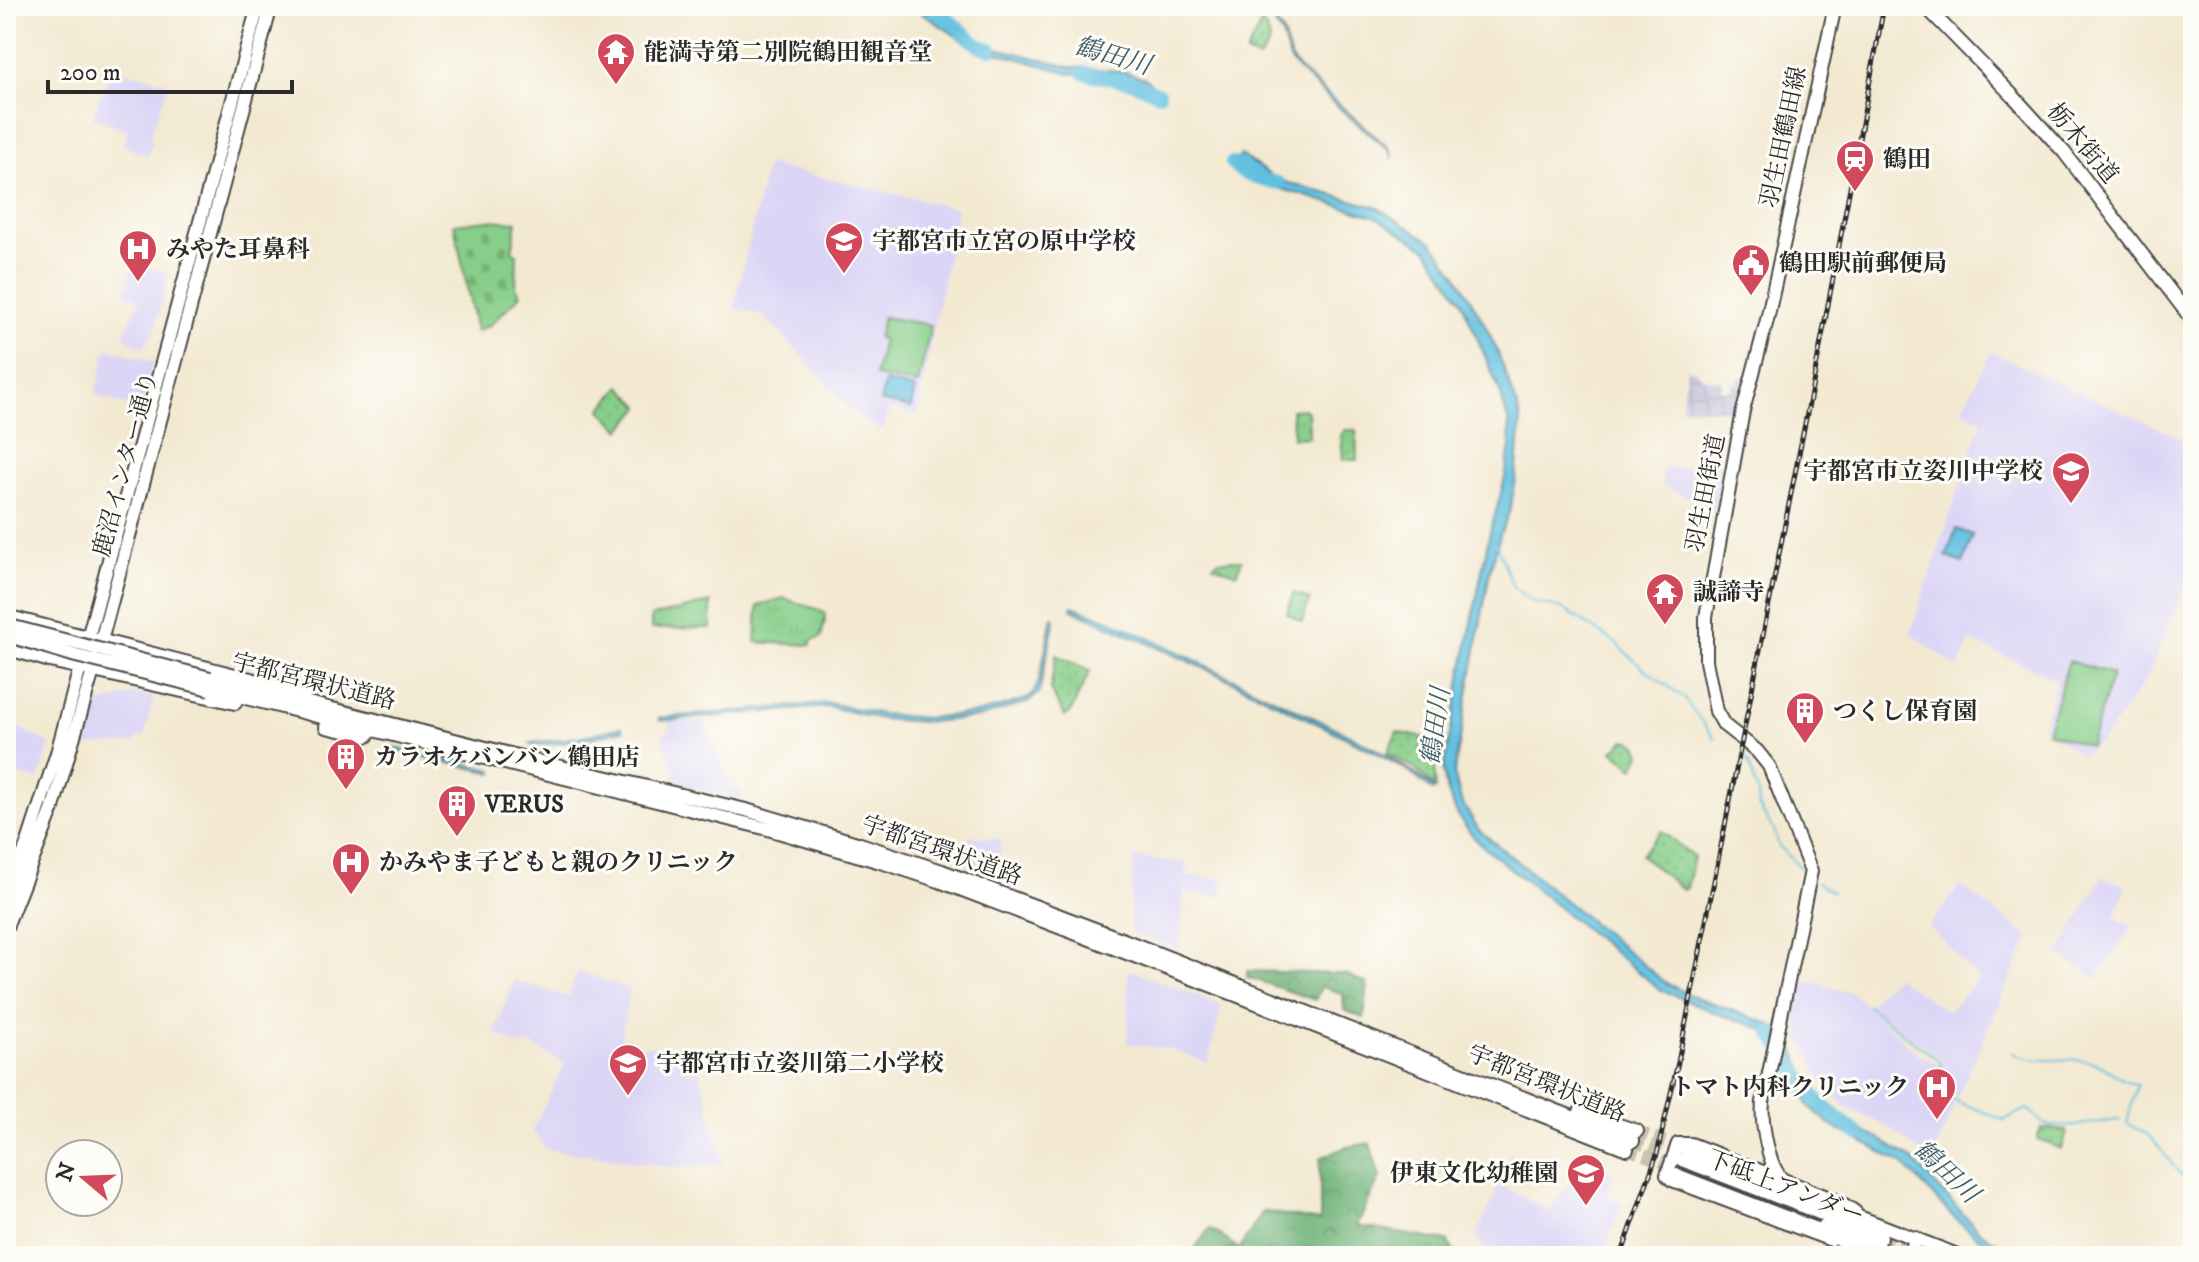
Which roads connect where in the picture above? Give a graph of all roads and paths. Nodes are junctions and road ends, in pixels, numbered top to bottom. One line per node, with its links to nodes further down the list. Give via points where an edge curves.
1 (258, 6): 10 (main road, 鹿沼インター通り)
2 (271, 6): 10 (main road, 鹿沼インター通り)
3 (1835, 6): 5 (main road, 羽生田鶴田線)
4 (1925, 6): 6 (main road, 栃木街道, via 2093,187)
5 (1776, 277): 20 (main road, 羽生田街道, via 1743,411 1704,641 1718,715 1769,766 1811,871 1762,1116 1775,1170)
6 (2193, 321)
7 (6, 616): 10 (main road)
8 (6, 625): 13 (main road, bridge)
9 (6, 635): 13 (main road, bridge, via 76,656)
10 (95, 640): 12 (main road, 鹿沼インター通り); 14 (main road, via 387,715)
11 (6, 648): 12 (main road)
12 (87, 670): 15 (main road, via 358,734); 16 (main road, 鹿沼インター通り); 17 (main road, 鹿沼インター通り, via 52,811)
13 (210, 684): 14 (main road, 宇都宮環状道路); 15 (main road, 宇都宮環状道路)
14 (426, 731): 18 (main road, 宇都宮環状道路, via 746,810 942,871)
15 (414, 739): 18 (main road, 宇都宮環状道路, via 809,839 939,881)
16 (6, 896)
17 (6, 927)
18 (1555, 1115): 18 (main road, 宇都宮環状道路, via 1582,1113 1631,1144)
19 (1681, 1163): 21 (main road); 23 (main road); 24 (main road, 下砥上アンダー)
20 (1783, 1180): 21 (main road); 23 (main road, via 1686,1143 1678,1144 1667,1175)
21 (1859, 1215): 22 (main road)
22 (1916, 1238): 25 (main road); 26 (main road)
23 (1850, 1246): 24 (main road)
24 (1878, 1246)
25 (1909, 1256)
26 (1960, 1256)

